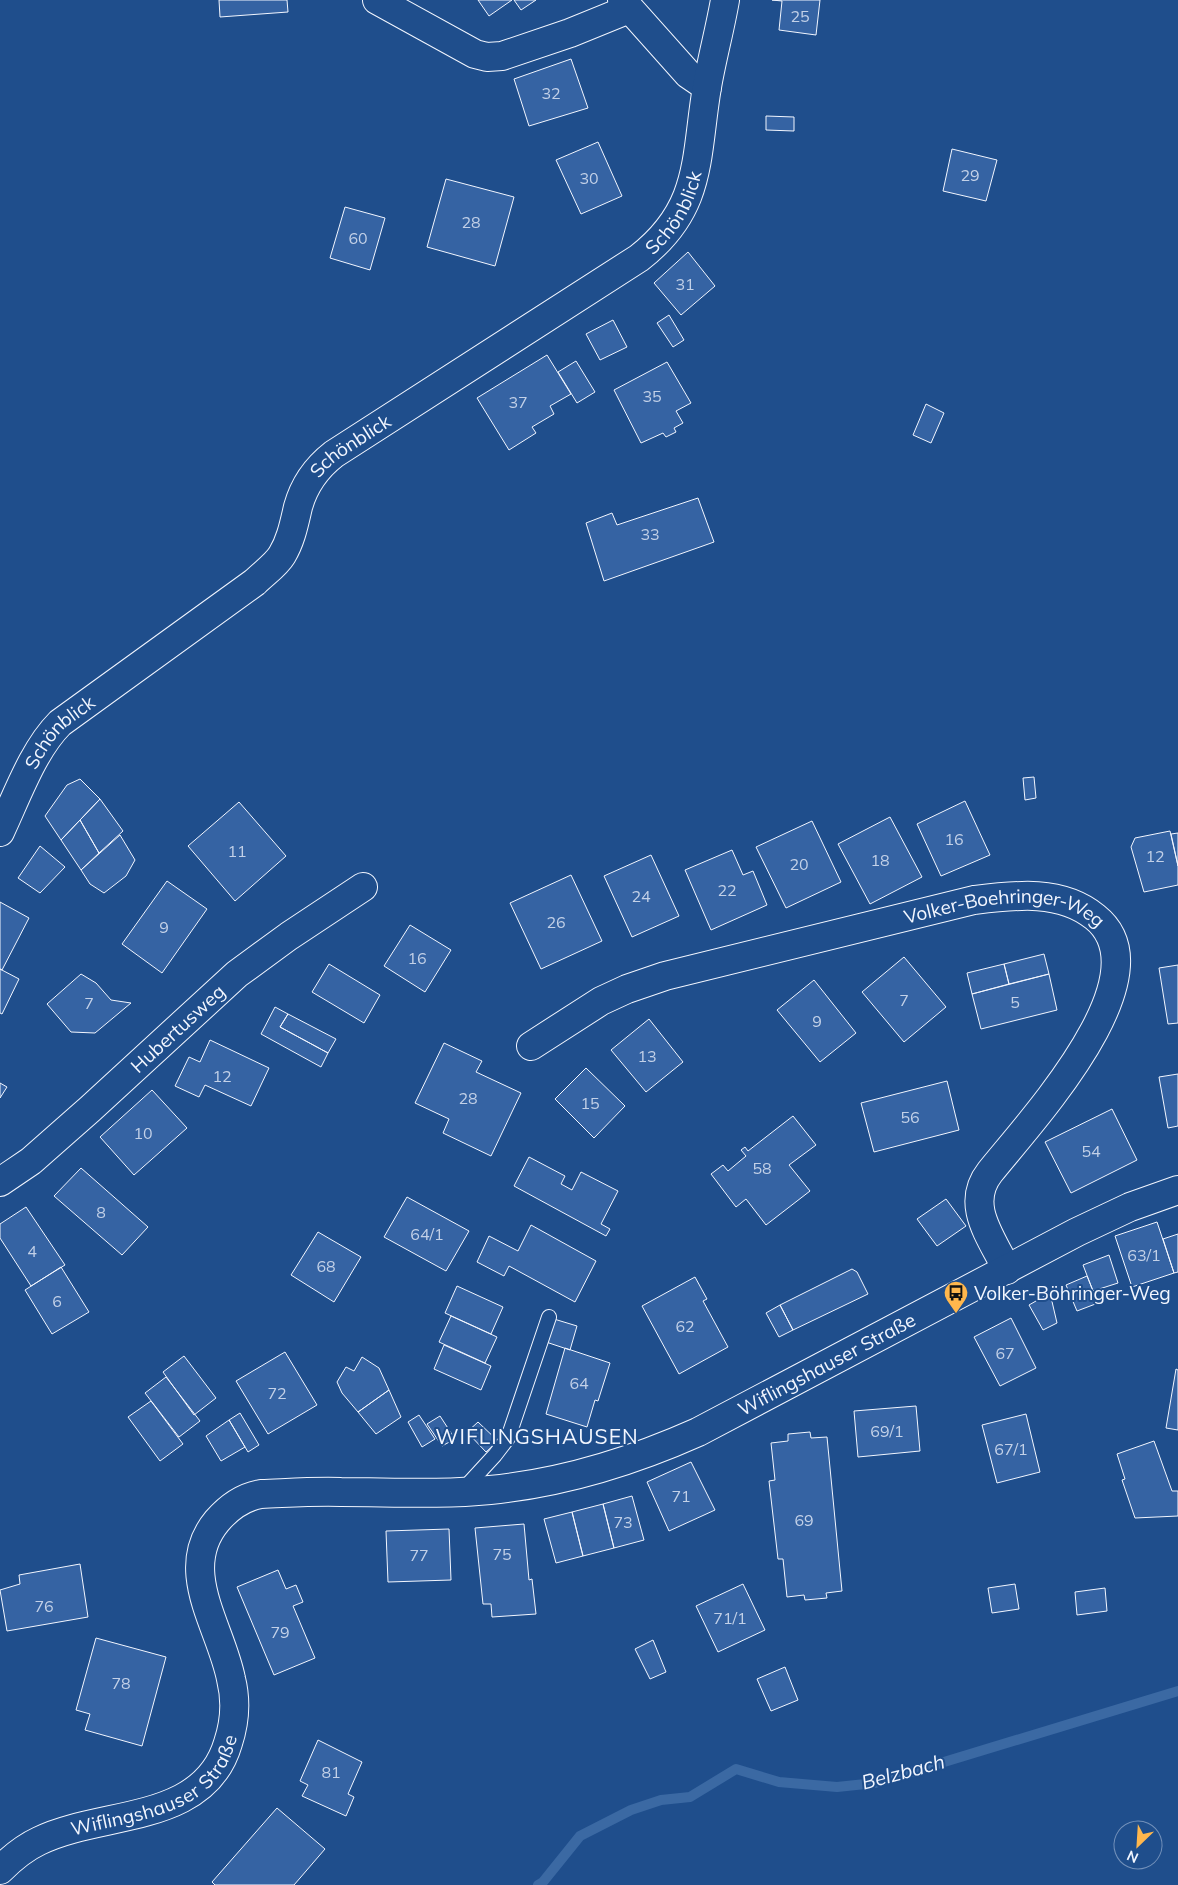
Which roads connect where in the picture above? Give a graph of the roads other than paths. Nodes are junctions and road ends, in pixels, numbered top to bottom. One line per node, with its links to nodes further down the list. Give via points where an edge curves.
1 (377, 0): 3 (street, via 475,54 487,57 502,56 570,33)
2 (725, 0): 4 (street, Schönblick)
3 (625, 5): 4 (street, via 688,74)
4 (707, 87): 5 (street, Schönblick, via 692,186 682,211 660,241 639,258 319,466 300,501 290,537 279,560 255,582 60,722 33,763)
5 (0, 832)
6 (364, 887): 8 (street, Hubertusweg, via 237,974 31,1161)
7 (531, 1046): 10 (street, Volker-Boehringer-Weg, via 592,1006 672,974 974,900 1039,896 1079,907 1098,919 1111,934 1117,953 1115,975 1083,1052 981,1185 980,1212)
8 (0, 1182)
9 (1178, 1190): 10 (street, Wiflingshauser Straße, via 1104,1219)
10 (1007, 1270): 12 (street, Wiflingshauser Straße, via 679,1441 578,1474 508,1488)
11 (549, 1317): 12 (lane, via 508,1438)
12 (460, 1492): 13 (street, Wiflingshauser Straße, via 261,1494 230,1508 209,1531 200,1567 204,1598 224,1652 234,1694 231,1732 220,1762 208,1778 182,1798 40,1840)
13 (0, 1870)

